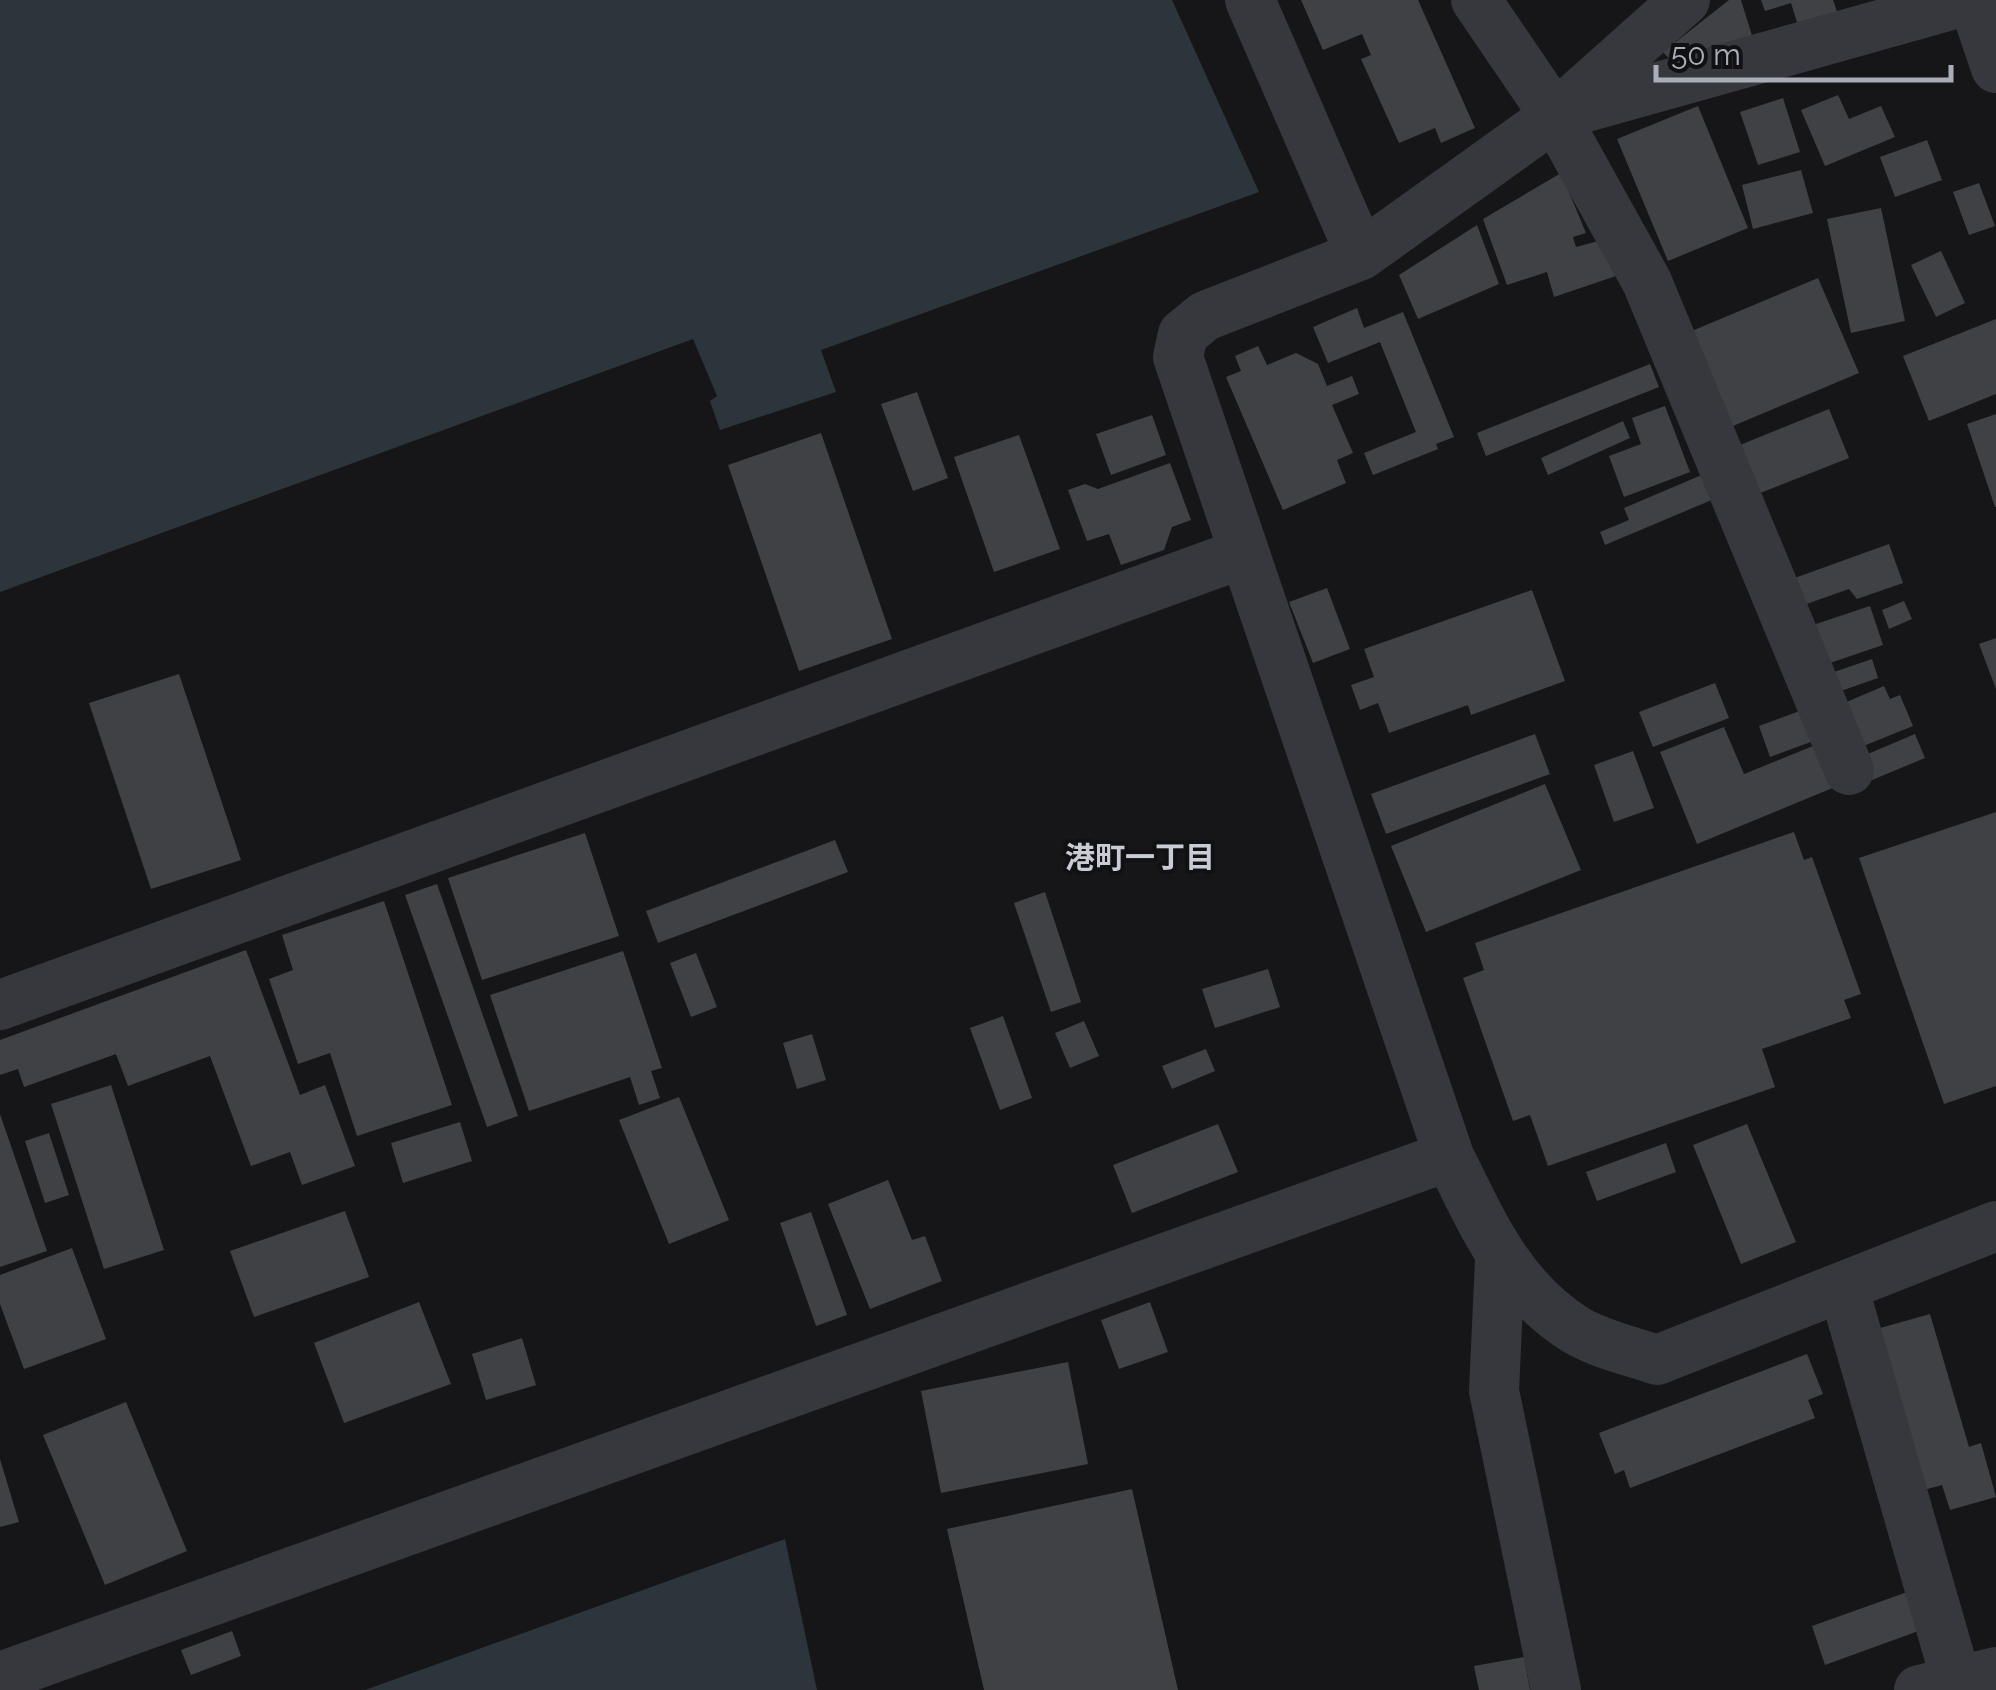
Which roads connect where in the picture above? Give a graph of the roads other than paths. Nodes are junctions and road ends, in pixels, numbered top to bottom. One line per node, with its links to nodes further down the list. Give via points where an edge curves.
1 (1250, 0): 7 (street)
2 (1476, 0): 6 (street)
3 (1685, 0): 6 (street)
4 (1971, 0): 5 (street); 6 (street)
5 (1996, 68)
6 (1555, 116): 7 (street); 9 (street, via 1647,282)
7 (1361, 256): 8 (street, via 1205,316 1183,334 1178,358)
8 (1244, 553): 10 (street); 11 (street)
9 (1849, 770)
10 (0, 1005)
11 (1449, 1156): 13 (street); 15 (street)
12 (1996, 1226): 14 (street)
13 (1500, 1259): 14 (street, via 1578,1331 1657,1360); 17 (street, via 1494,1390)
14 (1844, 1290): 16 (street)
15 (0, 1677)
16 (1958, 1683)
17 (1556, 1690)

